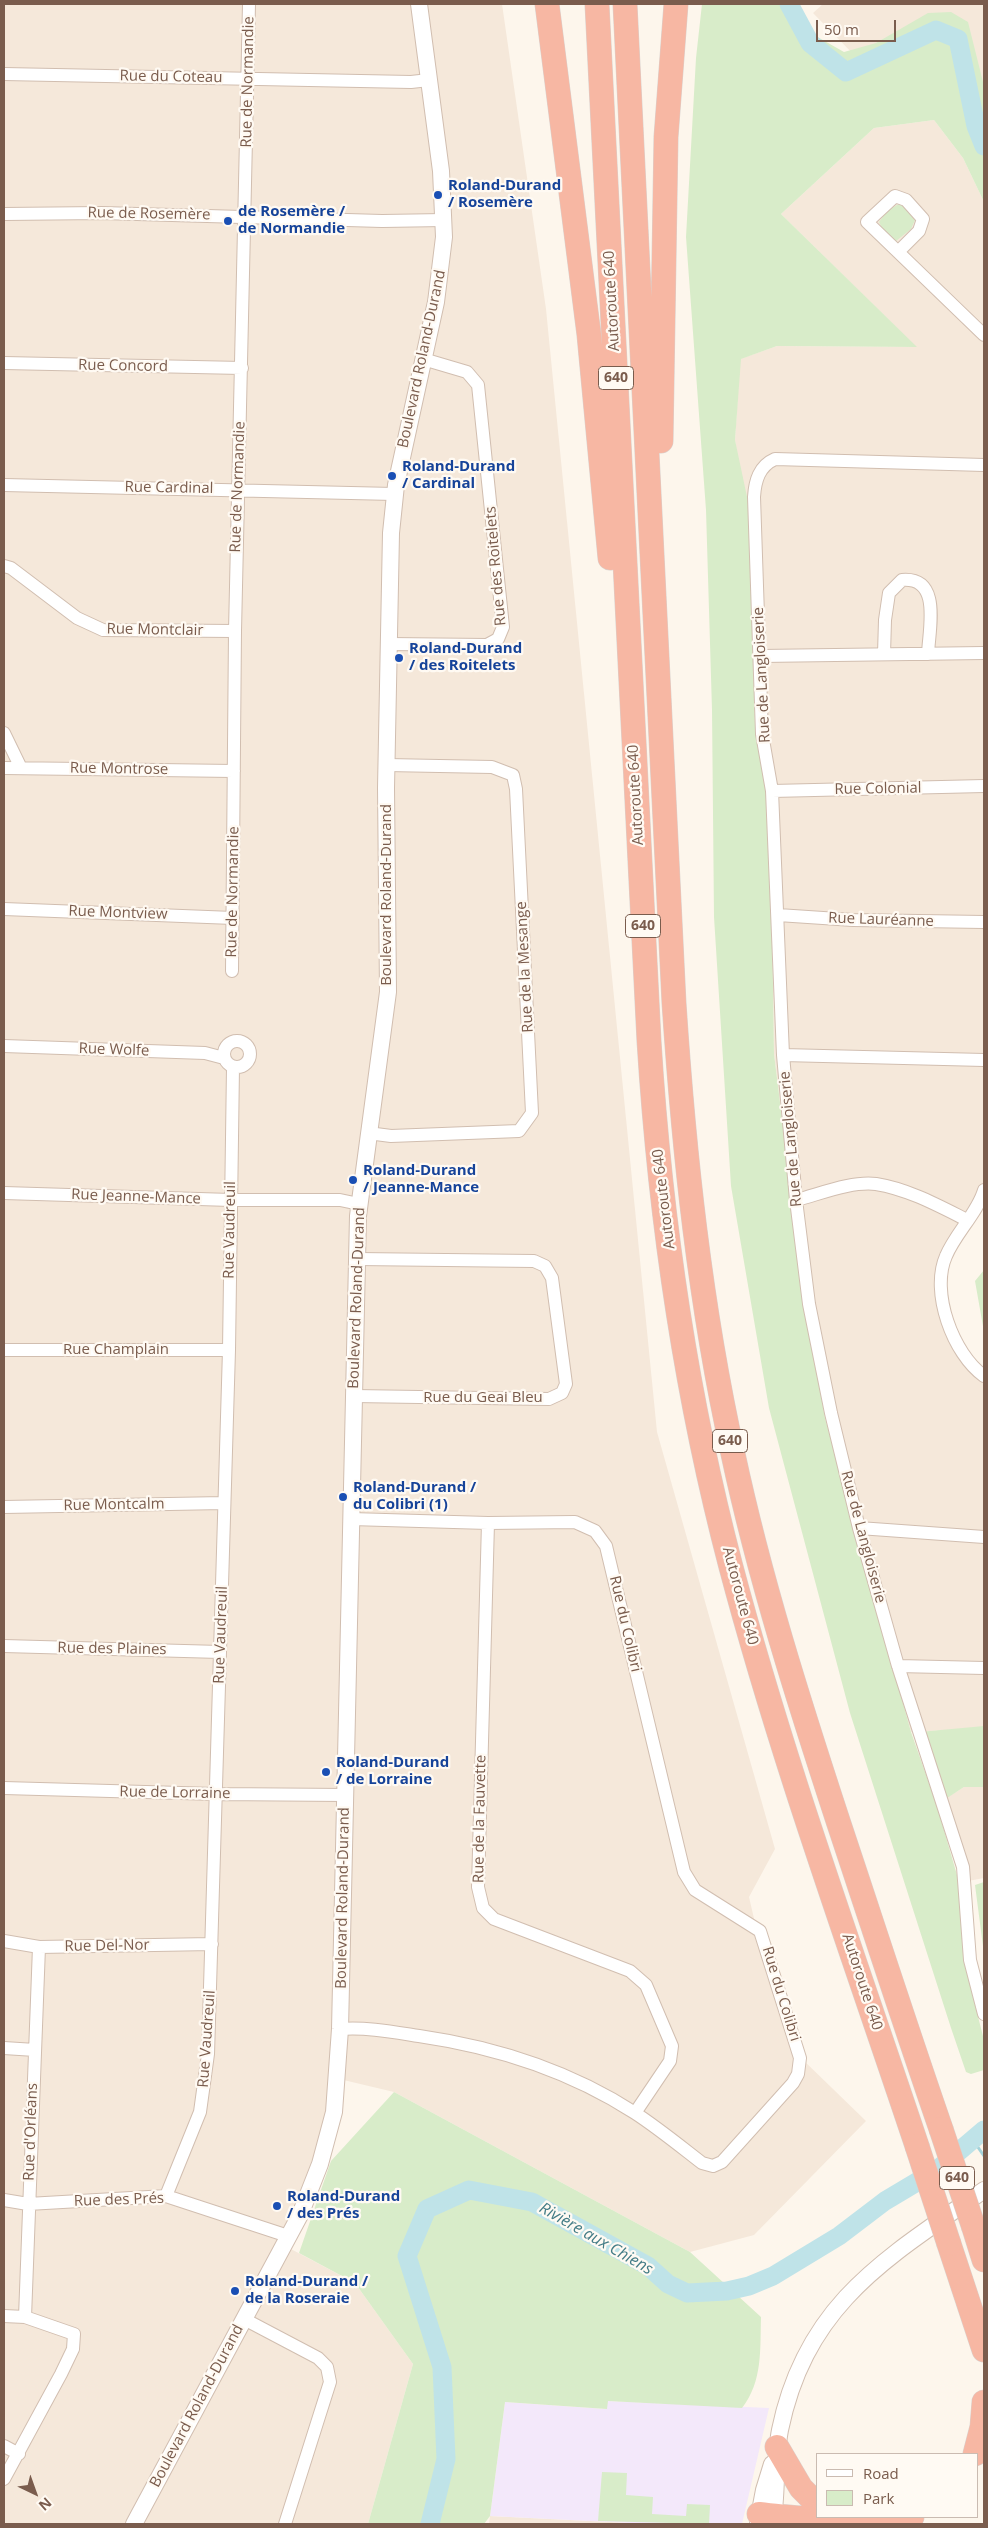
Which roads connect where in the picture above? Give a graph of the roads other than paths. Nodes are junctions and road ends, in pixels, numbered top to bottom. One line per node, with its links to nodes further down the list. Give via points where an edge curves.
1 (249, 4): 8 (street, Rue de Normandie)
2 (419, 4): 9 (street, Boulevard Roland-Durand)
3 (548, 4): 31 (highway, via 589,335 606,521)
4 (598, 4): 31 (highway, Autoroute 640 / 640)
5 (625, 4): 23 (highway, Autoroute 640 / 640)
6 (676, 4): 23 (highway, via 666,137)
7 (4, 74): 8 (street, Rue du Coteau)
8 (249, 79): 9 (street, Rue du Coteau); 11 (street, Rue de Normandie)
9 (429, 80): 12 (street, Boulevard Roland-Durand)
10 (4, 214): 11 (street, Rue de Rosemère)
11 (246, 216): 12 (street, Rue de Rosemère); 17 (street, Rue de Normandie)
12 (444, 220): 15 (street, Boulevard Roland-Durand, via 441,270)
13 (898, 252): 13 (street, via 867,222 895,196 906,200 923,219 920,231); 14 (street)
14 (984, 335)
15 (423, 359): 21 (street, Boulevard Roland-Durand); 25 (street, Rue des Roitelets, via 467,372 479,388 503,627 498,639 487,645)
16 (4, 363): 17 (street, Rue Concord)
17 (242, 368): 20 (street, Rue de Normandie)
18 (984, 465): 29 (street, Rue de Langloiserie, via 775,460 767,463 755,482 754,497)
19 (4, 484): 20 (street, Rue Cardinal)
20 (238, 490): 21 (street, Rue Cardinal); 24 (street, Rue de Normandie)
21 (394, 494): 25 (street, Boulevard Roland-Durand, via 390,533)
22 (4, 566): 24 (street, Rue Montclair, via 77,618 103,630)
23 (655, 628): 85 (highway, Autoroute 640 / 640, bridge, via 680,1094 698,1262 718,1382 752,1534 783,1648)
24 (235, 631): 35 (street, Rue de Normandie)
25 (389, 644): 32 (street, Boulevard Roland-Durand)
26 (984, 653): 28 (street)
27 (884, 654): 28 (street); 28 (street, via 884,620 889,593 902,580 913,579 922,583 930,597); 29 (street)
28 (928, 654)
29 (761, 656): 37 (street, Rue de Langloiserie, via 762,734)
30 (4, 733): 34 (street)
31 (634, 753): 90 (highway, Autoroute 640 / 640, bridge, via 656,1132 675,1290 700,1429 729,1559 765,1686)
32 (387, 765): 47 (street, Boulevard Roland-Durand, via 388,992); 47 (street, Rue de la Mesange, via 492,767 513,775 532,1114 519,1131 391,1136)
33 (4, 768): 34 (street, Rue Montrose)
34 (21, 768): 35 (street, Rue Montrose)
35 (234, 771): 40 (street, Rue de Normandie)
36 (984, 786): 37 (street, Rue Colonial)
37 (772, 791): 39 (street, Rue de Langloiserie)
38 (4, 909): 40 (street, Rue Montview)
39 (778, 915): 41 (street, Rue Lauréanne); 44 (street, Rue de Langloiserie)
40 (233, 918): 42 (street, Rue de Normandie)
41 (984, 922)
42 (232, 971)
43 (4, 1046): 46 (street, Rue Wolfe, via 205,1053)
44 (783, 1055): 45 (street); 51 (street, Rue de Langloiserie)
45 (984, 1060)
46 (228, 1062): 50 (street, Rue Vaudreuil)
47 (368, 1133): 52 (street, Boulevard Roland-Durand)
48 (984, 1190): 53 (street)
49 (4, 1193): 50 (street, Rue Jeanne-Mance)
50 (231, 1200): 52 (street, Rue Jeanne-Mance, via 340,1200); 56 (street, Rue Vaudreuil)
51 (796, 1200): 53 (street, via 852,1186 875,1184 933,1203); 63 (street, Rue de Langloiserie, via 809,1304)
52 (359, 1204): 54 (street, Boulevard Roland-Durand)
53 (967, 1220): 57 (street, via 945,1257 941,1285 944,1307 961,1353)
54 (357, 1259): 58 (street, Boulevard Roland-Durand); 58 (street, Rue du Geai Bleu, via 534,1261 545,1266 552,1278 566,1384 562,1393 549,1399)
55 (4, 1350): 56 (street, Rue Champlain)
56 (229, 1350): 59 (street, Rue Vaudreuil)
57 (984, 1376)
58 (354, 1396): 61 (street, Boulevard Roland-Durand)
59 (224, 1503): 60 (street, Rue Montcalm); 66 (street, Rue Vaudreuil)
60 (4, 1507)
61 (352, 1519): 62 (street, Rue du Colibri); 71 (street, Boulevard Roland-Durand)
62 (488, 1523): 79 (street, Rue de la Fauvette, via 478,1887 483,1908 494,1919 630,1971 646,1985 672,2046 670,2060); 79 (street, Rue du Colibri, via 575,1522 595,1531 606,1546 684,1872 695,1890 760,1931 800,2058 793,2083 722,2162 713,2166 702,2163)
63 (859, 1528): 64 (street); 67 (street, Rue de Langloiserie)
64 (984, 1537)
65 (4, 1646): 66 (street, Rue des Plaines)
66 (220, 1652): 70 (street, Rue Vaudreuil)
67 (898, 1666): 68 (street); 75 (street, Rue de Langloiserie, via 963,1867 970,1960)
68 (984, 1668)
69 (4, 1788): 70 (street, Rue de Lorraine)
70 (216, 1794): 71 (street, Rue de Lorraine); 73 (street, Rue Vaudreuil)
71 (346, 1795): 76 (street, Boulevard Roland-Durand)
72 (4, 1941): 74 (street, Rue Del-Nor)
73 (212, 1944): 74 (street, Rue Del-Nor); 81 (street, Rue Vaudreuil, via 208,2054 200,2112)
74 (39, 1947): 78 (street, Rue d'Orléans)
75 (984, 2014)
76 (340, 2029): 79 (street, Rue du Colibri, via 361,2027 450,2040 498,2051 586,2086); 84 (street, Boulevard Roland-Durand, via 334,2112 320,2164)
77 (4, 2048): 78 (street)
78 (35, 2050): 83 (street, Rue d'Orléans)
79 (635, 2113)
80 (984, 2190): 93 (street, via 876,2267 833,2312 799,2370 786,2405)
81 (166, 2196): 83 (street, Rue des Prés); 84 (street, Rue des Prés)
82 (4, 2200): 83 (street, Rue des Prés)
83 (28, 2204): 88 (street, Rue d'Orléans)
84 (288, 2236): 89 (street, Boulevard Roland-Durand)
85 (979, 2236): 86 (highway, Autoroute 640 / 640)
86 (984, 2260)
87 (4, 2316): 88 (street)
88 (25, 2317): 95 (street, via 74,2334 73,2349)
89 (244, 2318): 101 (street, Boulevard Roland-Durand); 102 (street, via 318,2358 329,2374 330,2382)
90 (984, 2350)
91 (984, 2402): 94 (highway)
92 (4, 2446): 95 (street)
93 (777, 2447): 97 (highway, via 801,2488); 100 (street, via 777,2492)
94 (975, 2453)
95 (19, 2454): 96 (street)
96 (4, 2479)
97 (816, 2503)
98 (907, 2518): 99 (highway, via 882,2523)
99 (842, 2519): 100 (highway)
100 (766, 2520)
101 (134, 2524)
102 (285, 2524)

